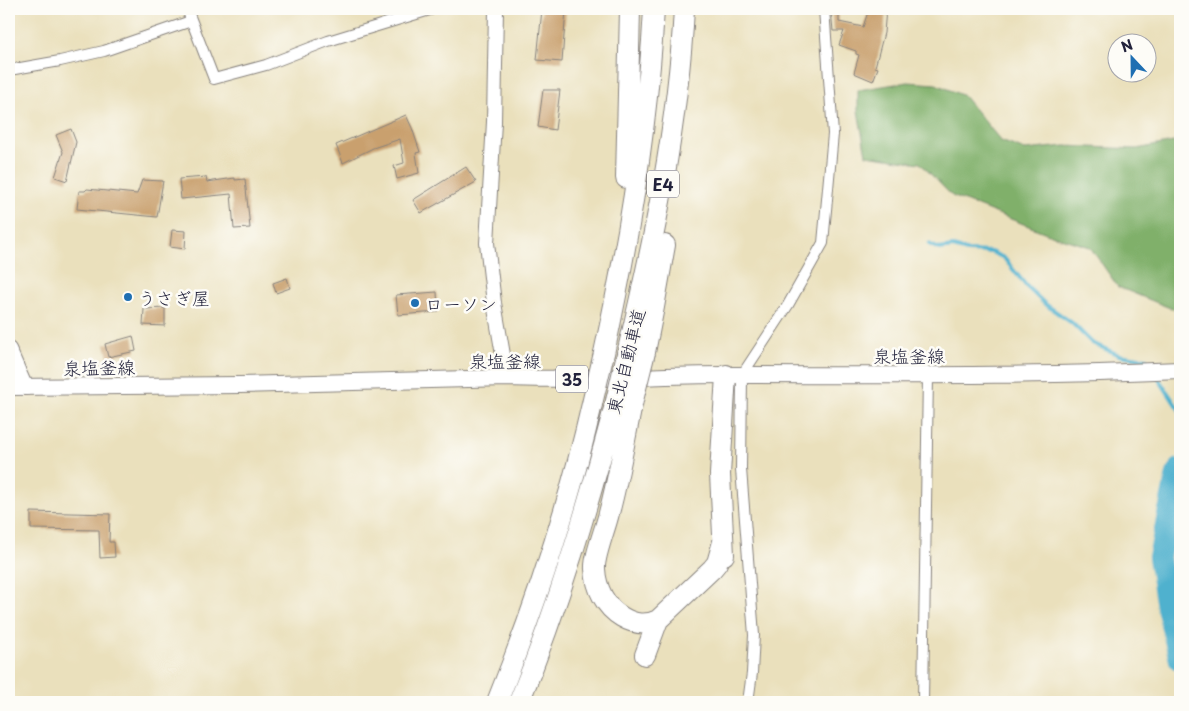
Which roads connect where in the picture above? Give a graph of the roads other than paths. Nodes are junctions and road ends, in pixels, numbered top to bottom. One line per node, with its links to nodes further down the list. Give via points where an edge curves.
1 (187, 9): 8 (street)
2 (433, 9): 8 (street, via 214,79)
3 (496, 9): 15 (street, via 487,243)
4 (630, 9): 10 (highway, via 626,190)
5 (654, 9): 10 (highway, 東北自動車道 / E4, via 636,190)
6 (824, 9): 13 (street, via 833,134 823,243 788,305)
7 (684, 10): 18 (highway, 東北自動車道 / E4, bridge, via 669,148 636,353)
8 (191, 21): 9 (street, via 104,51)
9 (9, 70)
10 (617, 293): 21 (highway, 東北自動車道 / E4, bridge, via 582,450 536,596)
11 (9, 348): 17 (street)
12 (1172, 371): 14 (main road, 泉塩釜線 / 35)
13 (734, 375): 14 (main road, 泉塩釜線 / 35); 15 (main road, 泉塩釜線 / 35, via 564,380); 19 (highway, via 720,474 723,542 717,563); 23 (street, via 754,635)
14 (928, 376): 24 (street)
15 (507, 378): 17 (main road, 泉塩釜線 / 35)
16 (9, 387): 17 (main road, 泉塩釜線 / 35)
17 (26, 388)
18 (624, 401): 19 (highway, via 610,511 594,566 596,580 612,610 634,623 650,623); 22 (highway, 東北自動車道 / E4, via 603,450 568,565)
19 (659, 627): 20 (highway)
20 (645, 655)
21 (498, 702)
22 (520, 702)
23 (748, 702)
24 (923, 702)

